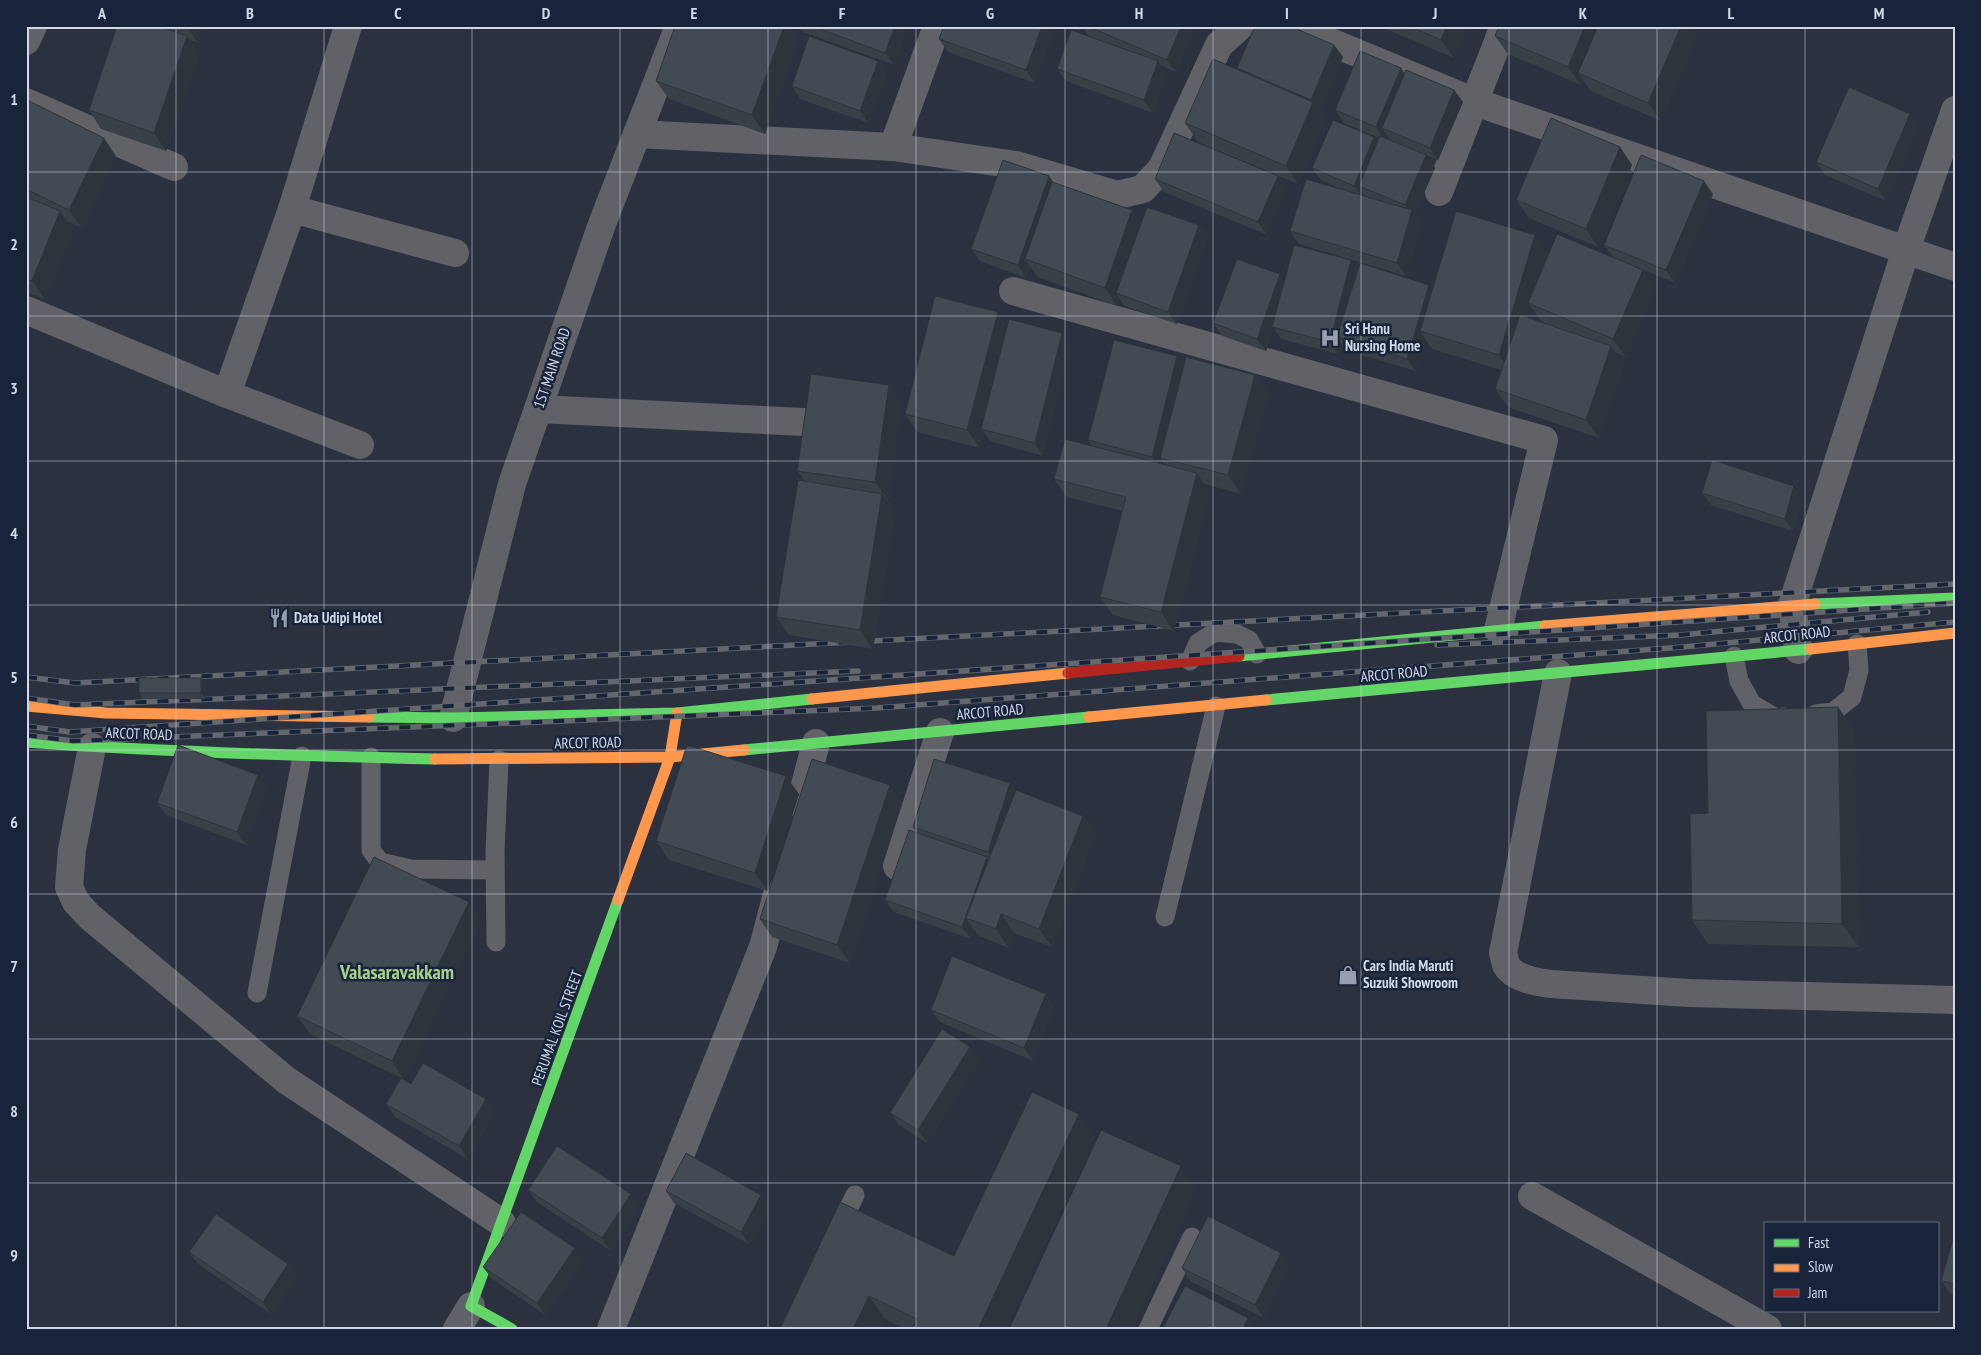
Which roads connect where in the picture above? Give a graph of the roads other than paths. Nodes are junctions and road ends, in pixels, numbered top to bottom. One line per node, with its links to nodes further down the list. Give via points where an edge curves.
1 (32, 26): 8 (street)
2 (348, 26): 16 (street)
3 (679, 26): 12 (street, 1ST MAIN ROAD)
4 (936, 26): 13 (street)
5 (1240, 26): 13 (street, via 1219,44 1162,168 1143,189 1117,195 1016,165)
6 (1292, 26): 10 (street)
7 (1504, 26): 10 (street)
8 (26, 41)
9 (26, 102): 14 (street)
10 (1476, 102): 15 (street); 17 (street)
11 (1955, 110): 17 (street)
12 (637, 134): 13 (street); 23 (street, 1ST MAIN ROAD)
13 (893, 147)
14 (174, 167)
15 (1439, 192)
16 (292, 209): 18 (street); 22 (street)
17 (1906, 250): 19 (street); 27 (street)
18 (455, 253)
19 (1955, 266)
20 (1013, 291): 28 (street, via 1544,440)
21 (26, 310): 22 (street)
22 (227, 394): 25 (street)
23 (538, 409): 24 (street); 39 (street, 1ST MAIN ROAD, via 512,484)
24 (804, 422)
25 (360, 445)
26 (1955, 598): 27 (main road, ARCOT ROAD)
27 (1792, 605): 28 (main road, ARCOT ROAD); 31 (street)
28 (1498, 630): 32 (main road, ARCOT ROAD)
29 (1955, 633): 30 (main road, ARCOT ROAD)
30 (1857, 644): 31 (main road, ARCOT ROAD); 33 (lane, via 1859,670 1852,697 1833,712 1776,718 1752,704 1739,681)
31 (1798, 650): 33 (main road, ARCOT ROAD)
32 (1257, 654): 34 (main road, ARCOT ROAD); 34 (lane, via 1249,640 1237,634 1215,632 1198,643)
33 (1734, 656): 35 (main road, ARCOT ROAD)
34 (1190, 661): 38 (main road, ARCOT ROAD, via 854,700)
35 (1558, 673): 37 (main road, ARCOT ROAD); 55 (street, via 1503,953 1507,966 1535,982 1561,985 1689,993)
36 (26, 706): 39 (main road, ARCOT ROAD, via 106,713)
37 (1216, 706): 40 (main road, ARCOT ROAD); 52 (lane)
38 (677, 713): 39 (main road, ARCOT ROAD); 46 (main road, PERUMAL KOIL STREET)
39 (453, 718)
40 (940, 732): 42 (main road, ARCOT ROAD, via 860,735); 51 (street)
41 (26, 742): 43 (main road, ARCOT ROAD)
42 (816, 744): 46 (main road, ARCOT ROAD); 48 (street)
43 (92, 747): 44 (main road, ARCOT ROAD); 58 (street, via 72,850 69,886 76,902 286,1080)
44 (302, 756): 45 (main road, ARCOT ROAD); 54 (lane)
45 (371, 757): 47 (main road, ARCOT ROAD); 50 (lane, via 371,850 380,862 411,869)
46 (670, 757): 47 (main road, ARCOT ROAD); 58 (main road, PERUMAL KOIL STREET)
47 (499, 760): 50 (lane)
48 (793, 831)
49 (783, 869): 64 (street, via 763,947)
50 (495, 870): 53 (lane)
51 (891, 887)
52 (1165, 917)
53 (496, 942)
54 (257, 993)
55 (1955, 1000)
56 (855, 1194): 60 (lane)
57 (1532, 1196): 66 (street)
58 (502, 1223): 61 (main road, PERUMAL KOIL STREET)
59 (1192, 1237): 65 (lane)
60 (830, 1248)
61 (471, 1306): 62 (street); 63 (main road)
62 (457, 1329)
63 (512, 1329)
64 (611, 1329)
65 (1148, 1329)
66 (1768, 1329)

